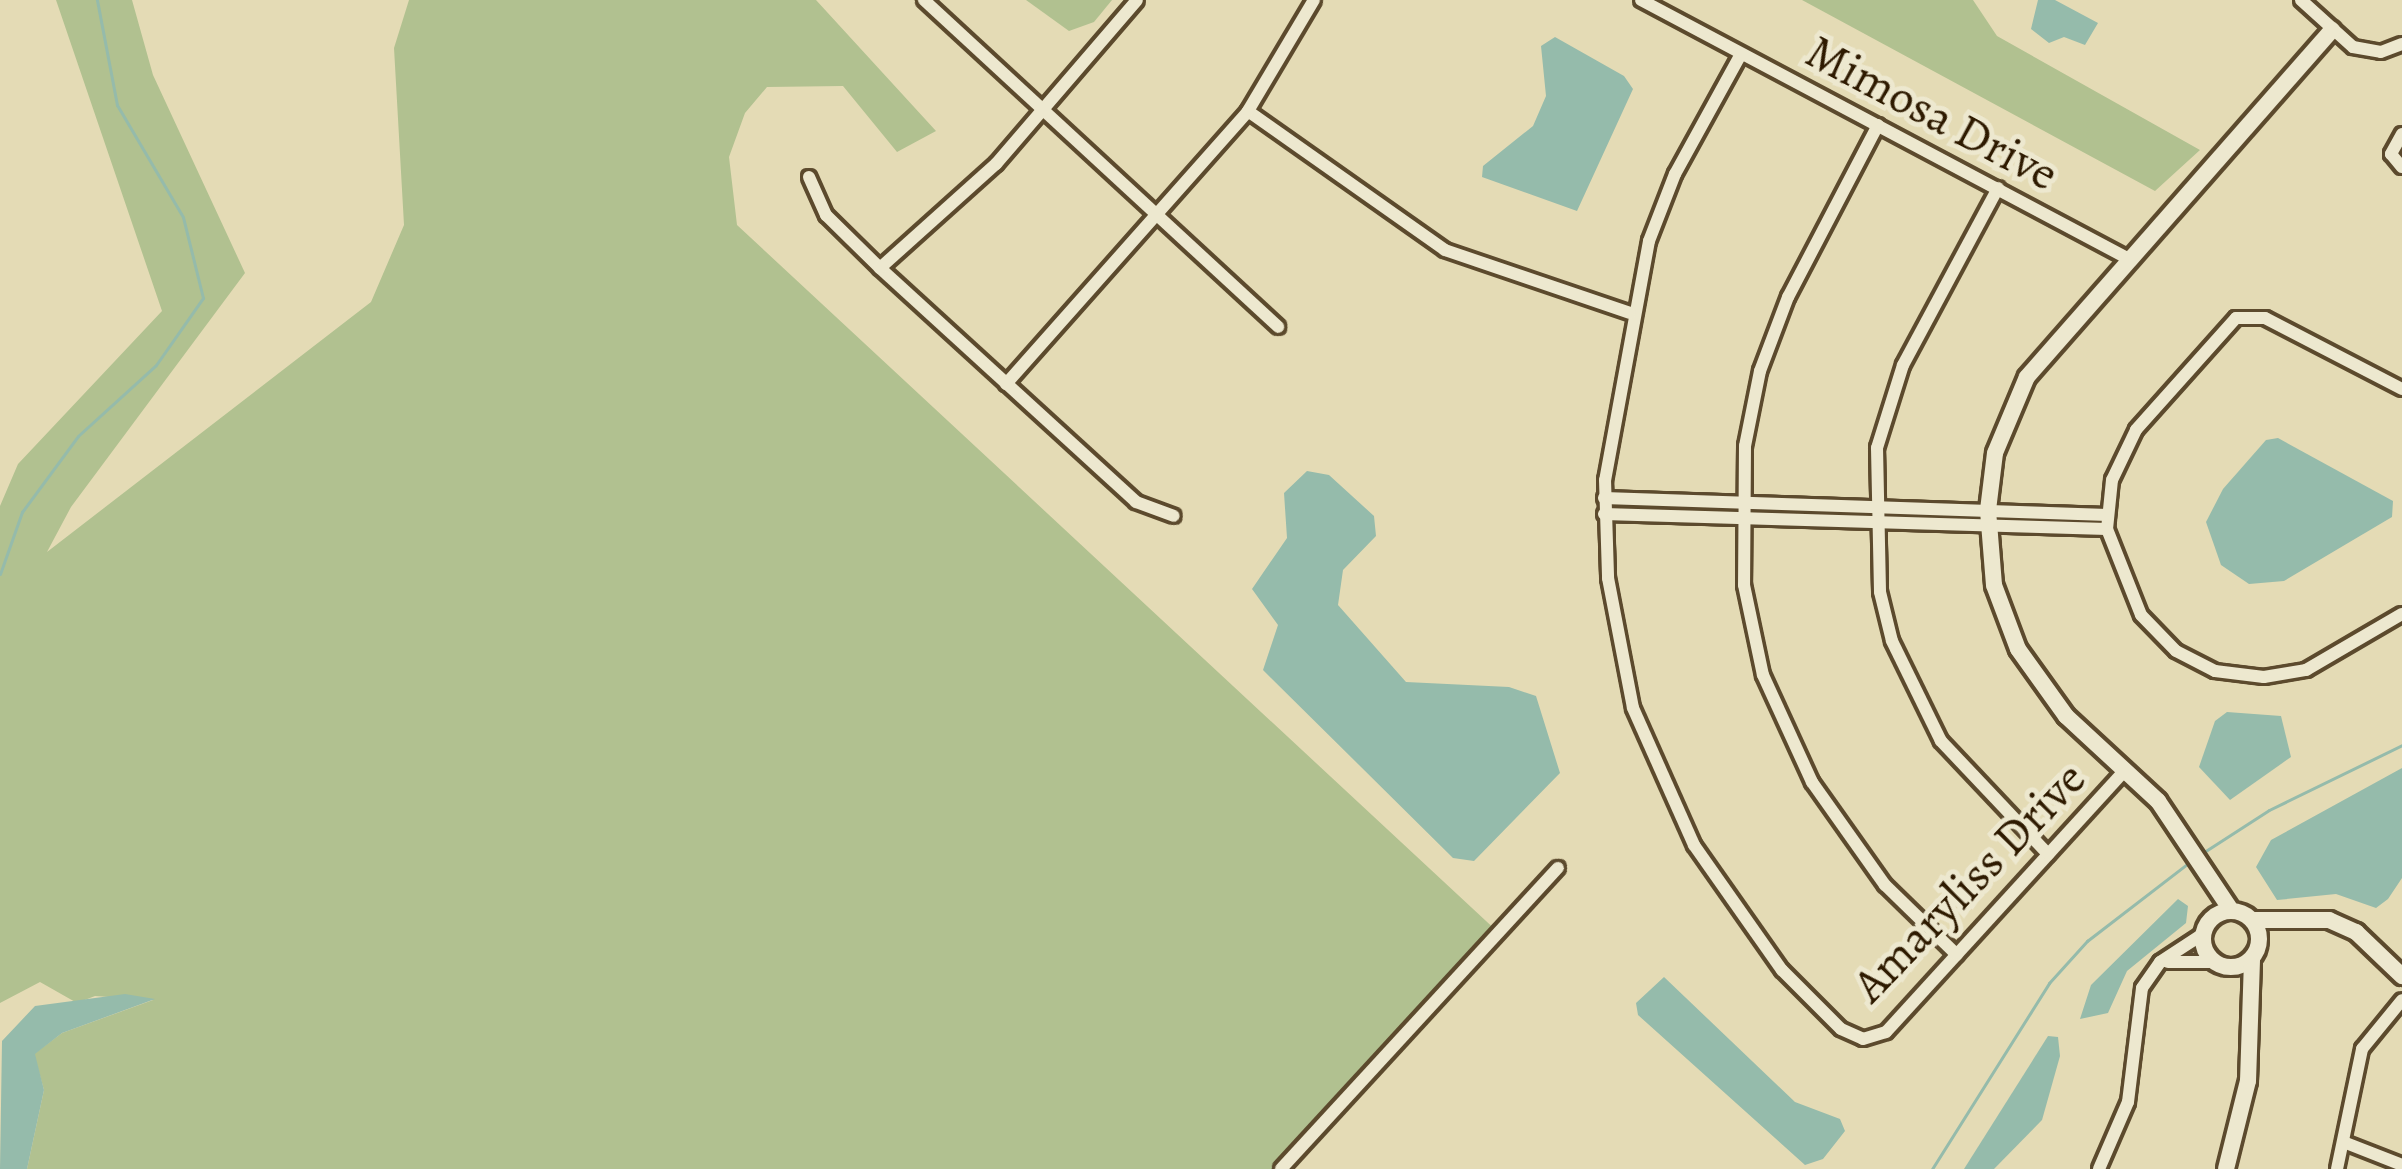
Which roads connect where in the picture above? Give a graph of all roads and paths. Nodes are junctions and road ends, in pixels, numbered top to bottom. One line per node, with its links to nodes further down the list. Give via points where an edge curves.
1 (924, 0): 10 (street)
2 (1137, 0): 10 (street)
3 (1314, 0): 9 (street)
4 (1641, 0): 8 (street, Mimosa Drive)
5 (2301, 0): 6 (street)
6 (2332, 30): 7 (street, via 2361,50); 17 (street)
7 (2402, 44)
8 (1741, 54): 11 (street, Mimosa Drive); 19 (street, via 1675,174)
9 (1248, 110): 16 (street); 19 (street, via 1445,250)
10 (1041, 113): 16 (street); 18 (street)
11 (1878, 125): 15 (street, Mimosa Drive); 24 (street, via 1772,333 1750,409)
12 (2402, 134): 13 (street, via 2391,154)
13 (2402, 167)
14 (809, 177): 18 (street, via 826,214)
15 (1998, 188): 17 (street, Mimosa Drive); 25 (street, via 1903,365 1877,448)
16 (1155, 218): 20 (street); 21 (street)
17 (2127, 257): 29 (street, via 2027,376 1995,453)
18 (880, 268): 21 (street)
19 (1630, 313): 23 (street)
20 (1278, 327)
21 (1006, 384): 27 (street, via 1136,502)
22 (2402, 389): 30 (street, via 2265,318 2236,318 2136,430 2112,480)
23 (1604, 497): 24 (street); 26 (street)
24 (1744, 502): 25 (street); 28 (street)
25 (1877, 504): 29 (street); 31 (street)
26 (1604, 514): 28 (street); 42 (street, Amaryliss Drive, via 1607,578 1633,708 1694,844 1782,970 1863,1039 1886,1032)
27 (1174, 517)
28 (1742, 519): 31 (street); 42 (street, via 1744,585 1763,675 1813,782 1886,885)
29 (1988, 519): 30 (street); 31 (street); 33 (street, via 1994,585 2018,649 2066,716)
30 (2107, 522): 32 (street, via 2141,615 2176,651 2215,671 2264,677 2306,670)
31 (1875, 523): 34 (street, via 1880,592 1912,689 1941,741)
32 (2402, 614)
33 (2124, 771): 34 (street, Amaryliss Drive); 36 (street, via 2158,801)
34 (2048, 854): 42 (street, Amaryliss Drive)
35 (1558, 868): 50 (street)
36 (2212, 883): 37 (street); 40 (street)
37 (2231, 910): 38 (street); 40 (street)
38 (2252, 920): 39 (street); 41 (street)
39 (2295, 922): 41 (street); 45 (street, via 2329,920 2356,932)
40 (2205, 929): 43 (street); 44 (street)
41 (2255, 950): 44 (street); 47 (street)
42 (1957, 955)
43 (2160, 962): 44 (street); 51 (street, via 2139,999 2128,1102)
44 (2221, 964): 47 (street)
45 (2402, 976)
46 (2402, 1000): 48 (street, via 2362,1048)
47 (2248, 1010): 52 (street, via 2248,1081)
48 (2346, 1143): 49 (street); 53 (street)
49 (2402, 1165)
50 (1280, 1169)
51 (2099, 1169)
52 (2226, 1169)
53 (2337, 1169)

